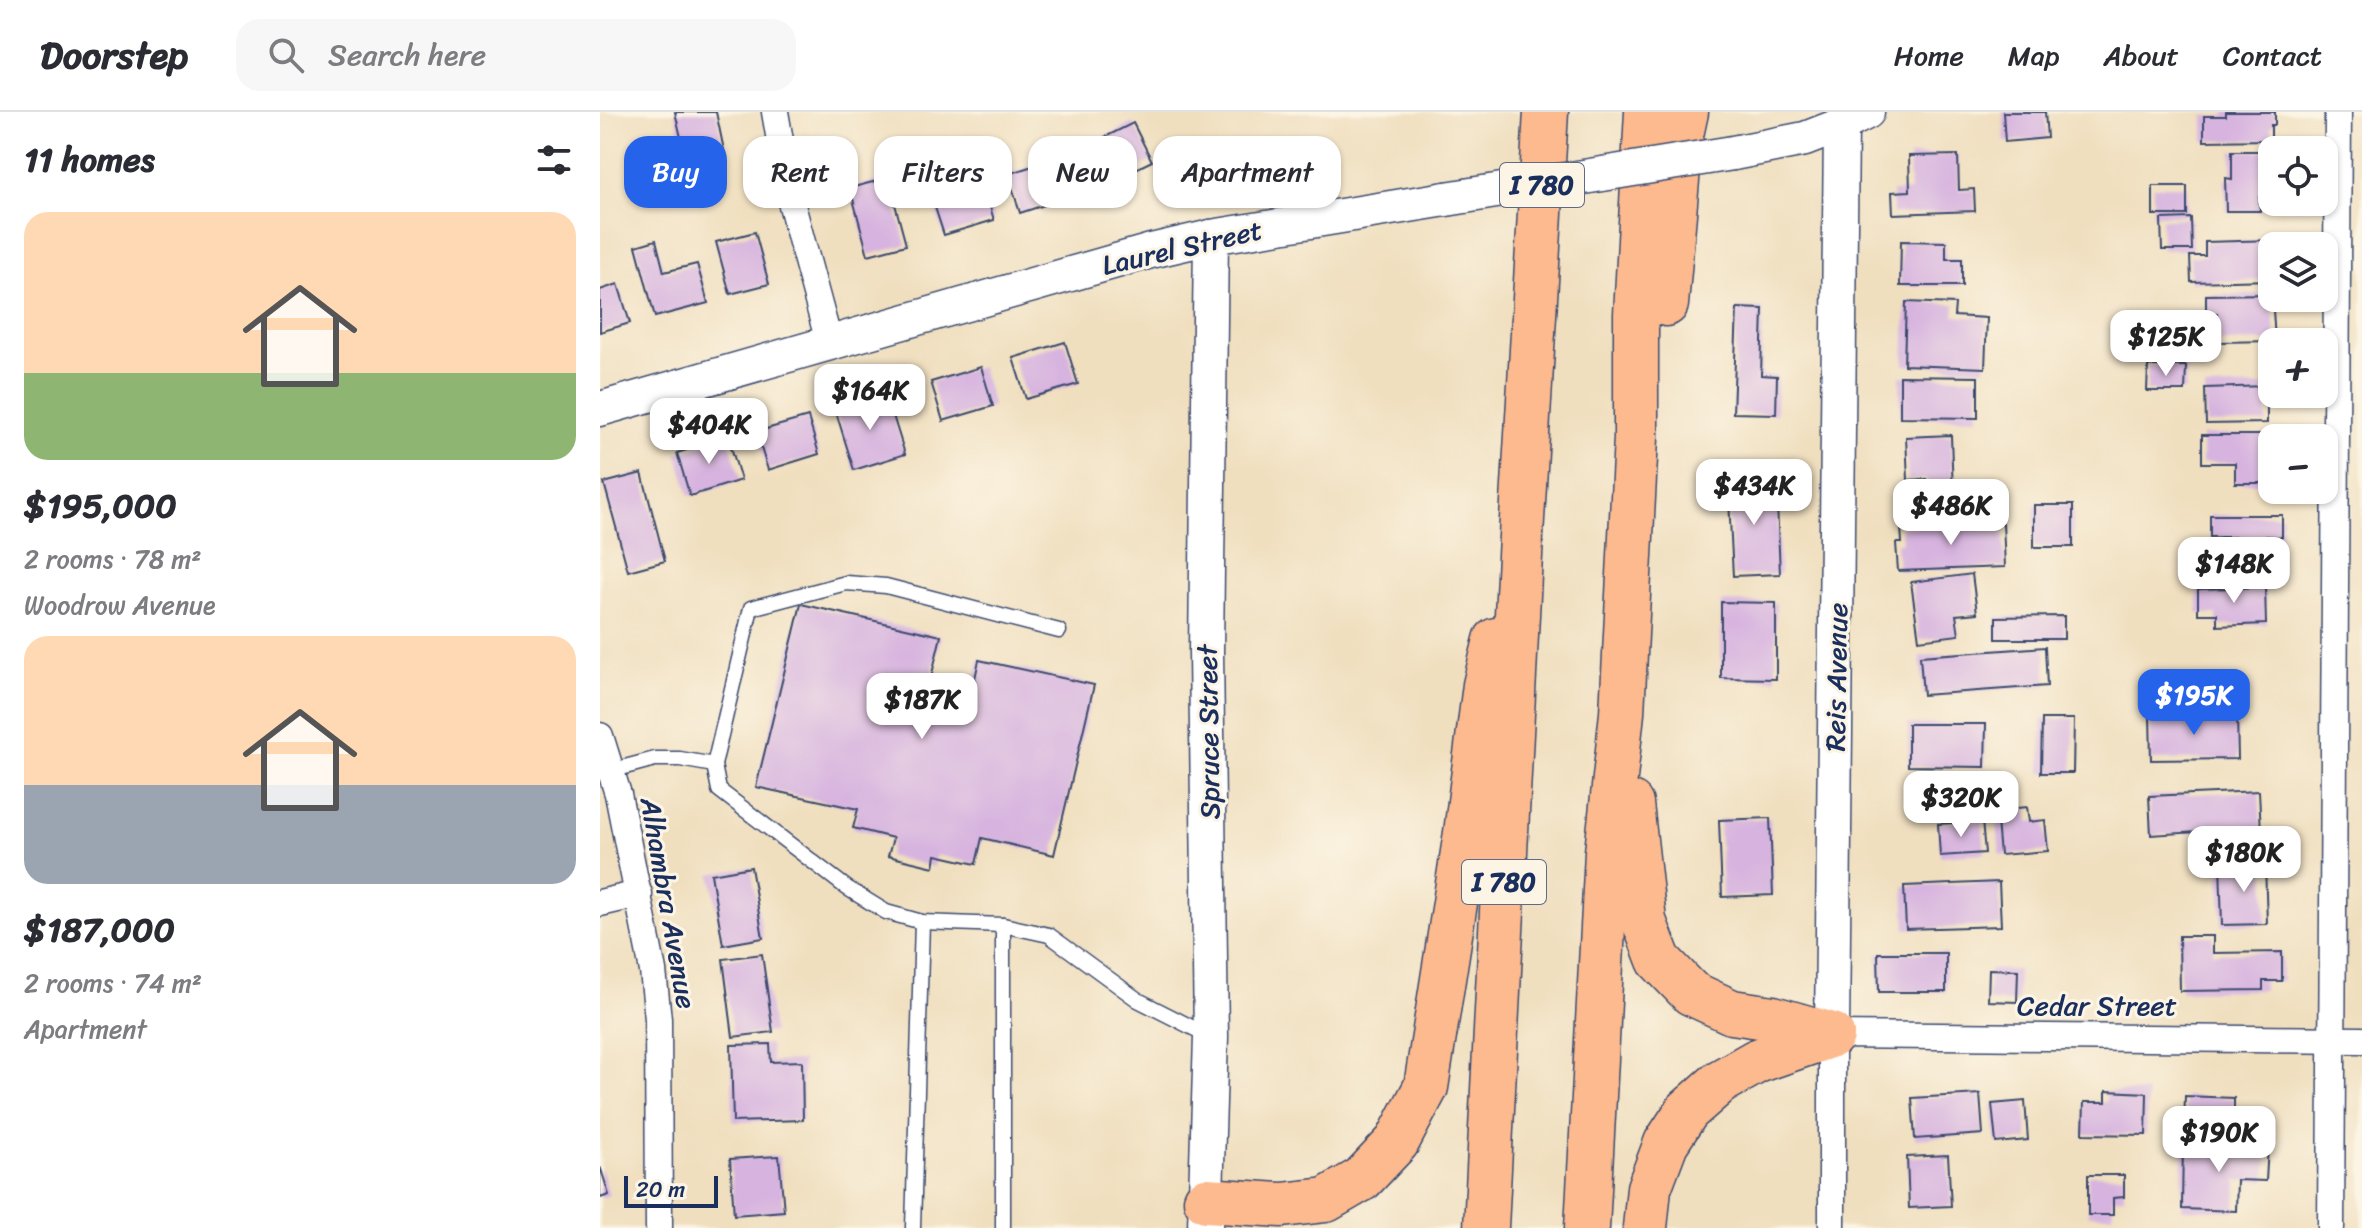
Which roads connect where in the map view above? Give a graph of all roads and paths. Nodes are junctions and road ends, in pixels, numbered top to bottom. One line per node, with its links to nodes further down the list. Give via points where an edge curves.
1 (775, 112): 10 (street, via 790,198)
2 (1516, 112): 9 (highway)
3 (1546, 112): 9 (highway, I 780)
4 (1647, 112): 12 (highway, via 1636,314)
5 (1686, 112): 12 (highway, via 1665,320)
6 (2338, 112): 25 (street)
7 (1854, 119): 8 (street, Laurel Street, bridge, via 1805,139 1733,153); 23 (street, Reis Avenue)
8 (1211, 237): 10 (street, Laurel Street); 24 (street, Spruce Street, via 1206,652)
9 (1538, 257): 13 (highway, I 780)
10 (829, 342): 11 (street, Laurel Street)
11 (600, 409)
12 (1636, 438): 15 (highway)
13 (1521, 536): 27 (highway, via 1485,685 1426,1087 1397,1142 1362,1179 1326,1200); 31 (highway, I 780)
14 (1059, 631): 17 (lane, via 886,586 846,583 751,608)
15 (1622, 713): 23 (highway, via 1644,921 1659,960 1691,993 1732,1012); 32 (highway, via 1607,852)
16 (600, 736): 18 (street, Alhambra Avenue)
17 (714, 765): 18 (lane, via 655,759); 21 (lane, via 719,790 847,888 886,912)
18 (610, 771): 19 (street, Alhambra Avenue)
19 (639, 894): 20 (street); 28 (street, Alhambra Avenue, via 658,1019)
20 (600, 903)
21 (922, 922): 22 (lane); 29 (lane)
22 (1003, 925): 24 (lane, via 1049,935 1138,1000); 30 (lane)
23 (1832, 1035): 25 (street, Cedar Street); 33 (highway, via 1757,1061 1720,1082 1687,1111 1666,1143 1649,1188); 34 (street, Reis Avenue)
24 (1211, 1037): 27 (street, Spruce Street)
25 (2332, 1040): 26 (street, Cedar Street); 35 (street)
26 (2362, 1040)
27 (1206, 1214)
28 (659, 1228)
29 (913, 1228)
30 (1003, 1228)
31 (1486, 1228)
32 (1587, 1228)
33 (1645, 1228)
34 (1832, 1228)
35 (2331, 1228)

